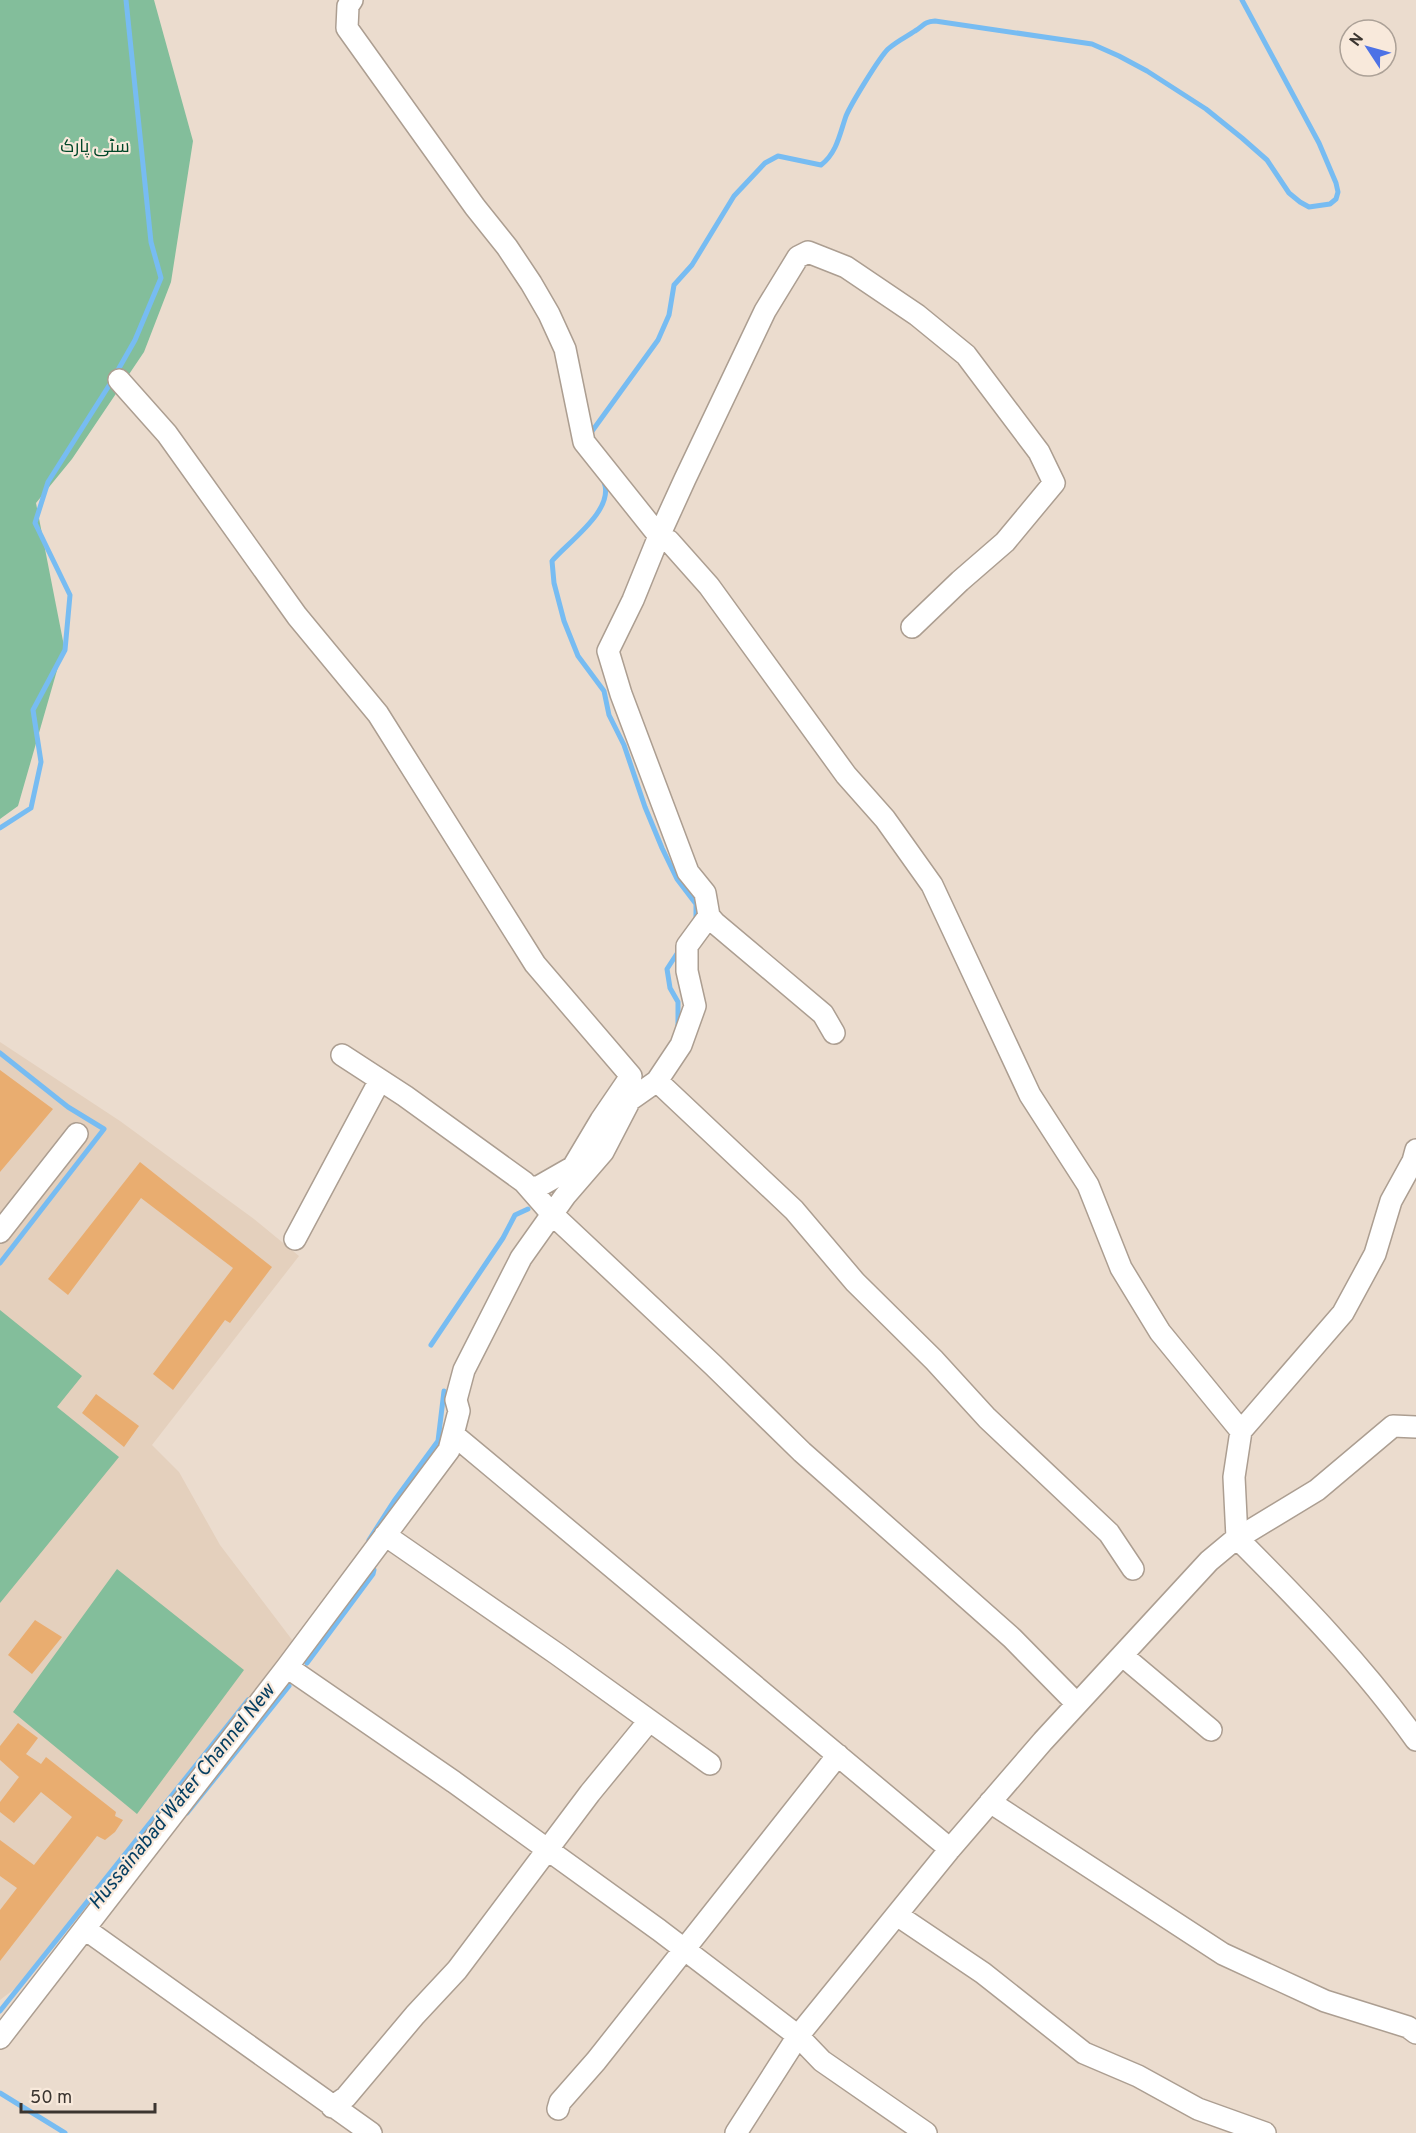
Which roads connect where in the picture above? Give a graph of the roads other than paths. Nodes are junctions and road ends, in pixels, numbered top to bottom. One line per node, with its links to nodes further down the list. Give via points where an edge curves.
1 (352, 0): 3 (street, via 347,28 507,247 549,314 565,349 584,442)
2 (118, 380): 12 (street, via 167,434 297,616 378,714 535,964 631,1076 573,1167 537,1187)
3 (659, 536): 4 (street, via 765,311 798,257 808,252 846,267 917,315 966,355 1039,452 1054,483 1005,542); 5 (street, via 608,651 688,872 705,893); 17 (street, via 669,541 709,586 846,775 885,819 932,885 1030,1095 1088,1185 1121,1268 1160,1332)
4 (912, 627)
5 (709, 916): 6 (street, via 823,1014); 9 (street, via 687,946 687,971 695,1006 681,1045)
6 (834, 1033)
7 (342, 1054): 8 (street)
8 (380, 1080): 12 (street); 15 (street)
9 (657, 1081): 13 (street, via 630,1100 603,1152); 21 (street, via 794,1210 855,1282 987,1418 1109,1533)
10 (77, 1134): 14 (street)
11 (1416, 1150): 17 (street, via 1391,1201 1375,1254 1343,1313)
12 (529, 1187): 13 (street)
13 (552, 1215): 18 (street, via 521,1258 464,1370 456,1400 459,1411); 24 (street, via 802,1452 1012,1638)
14 (0, 1232)
15 (295, 1239)
16 (1416, 1426): 20 (street, via 1393,1426 1317,1490)
17 (1240, 1431): 20 (street, via 1234,1477)
18 (454, 1435): 19 (street, via 442,1461); 28 (street)
19 (385, 1535): 23 (street); 25 (street)
20 (1238, 1538): 22 (street, via 1209,1562); 27 (street, via 1341,1648)
21 (1133, 1569)
22 (1123, 1656): 24 (street); 26 (street)
23 (287, 1667): 32 (street); 34 (street)
24 (1077, 1704): 30 (street)
25 (649, 1721): 29 (street); 32 (street)
26 (1210, 1730)
27 (1416, 1740)
28 (838, 1755): 31 (street); 35 (street)
29 (710, 1764)
30 (990, 1802): 31 (street); 36 (street, via 1223,1954 1325,2001)
31 (950, 1849): 33 (street)
32 (549, 1850): 35 (street); 39 (street, via 457,1970 346,2097)
33 (897, 1915): 37 (street); 44 (street, via 983,1973 1084,2053 1138,2076 1198,2109)
34 (85, 1929): 38 (street); 39 (street)
35 (684, 1949): 37 (street); 40 (street)
36 (1416, 2032)
37 (798, 2036): 42 (street); 43 (street, via 822,2061)
38 (0, 2038)
39 (332, 2107): 41 (street)
40 (558, 2109)
41 (371, 2133)
42 (736, 2133)
43 (926, 2133)
44 (1264, 2133)

